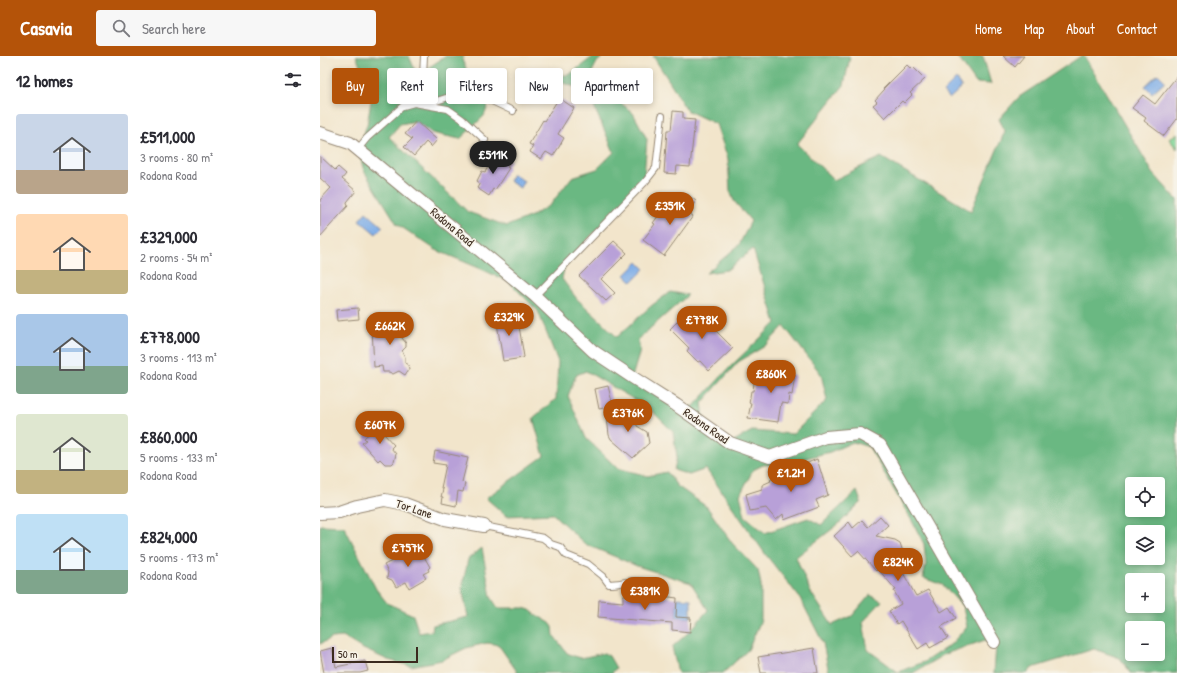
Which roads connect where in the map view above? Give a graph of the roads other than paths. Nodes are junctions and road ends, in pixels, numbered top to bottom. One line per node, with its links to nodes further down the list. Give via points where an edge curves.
1 (424, 56): 2 (lane)
2 (423, 68)
3 (410, 104): 10 (lane, via 402,106)
4 (420, 104): 5 (lane)
5 (426, 105): 6 (lane, via 449,97 479,95); 9 (lane, via 448,109)
6 (513, 111)
7 (662, 116): 11 (lane, via 656,168)
8 (320, 133): 10 (street, Rodona Road, via 350,143)
9 (485, 140)
10 (358, 149): 11 (street, Rodona Road)
11 (535, 296): 15 (street, Rodona Road, via 593,351 682,408 730,443 770,457 826,437 860,434 880,445)
12 (320, 513): 13 (street, Tor Lane, via 339,512 385,500 405,504 445,519)
13 (484, 526): 14 (lane, via 543,538 560,547 566,555 588,564 609,584 646,582)
14 (656, 589)
15 (994, 642)

